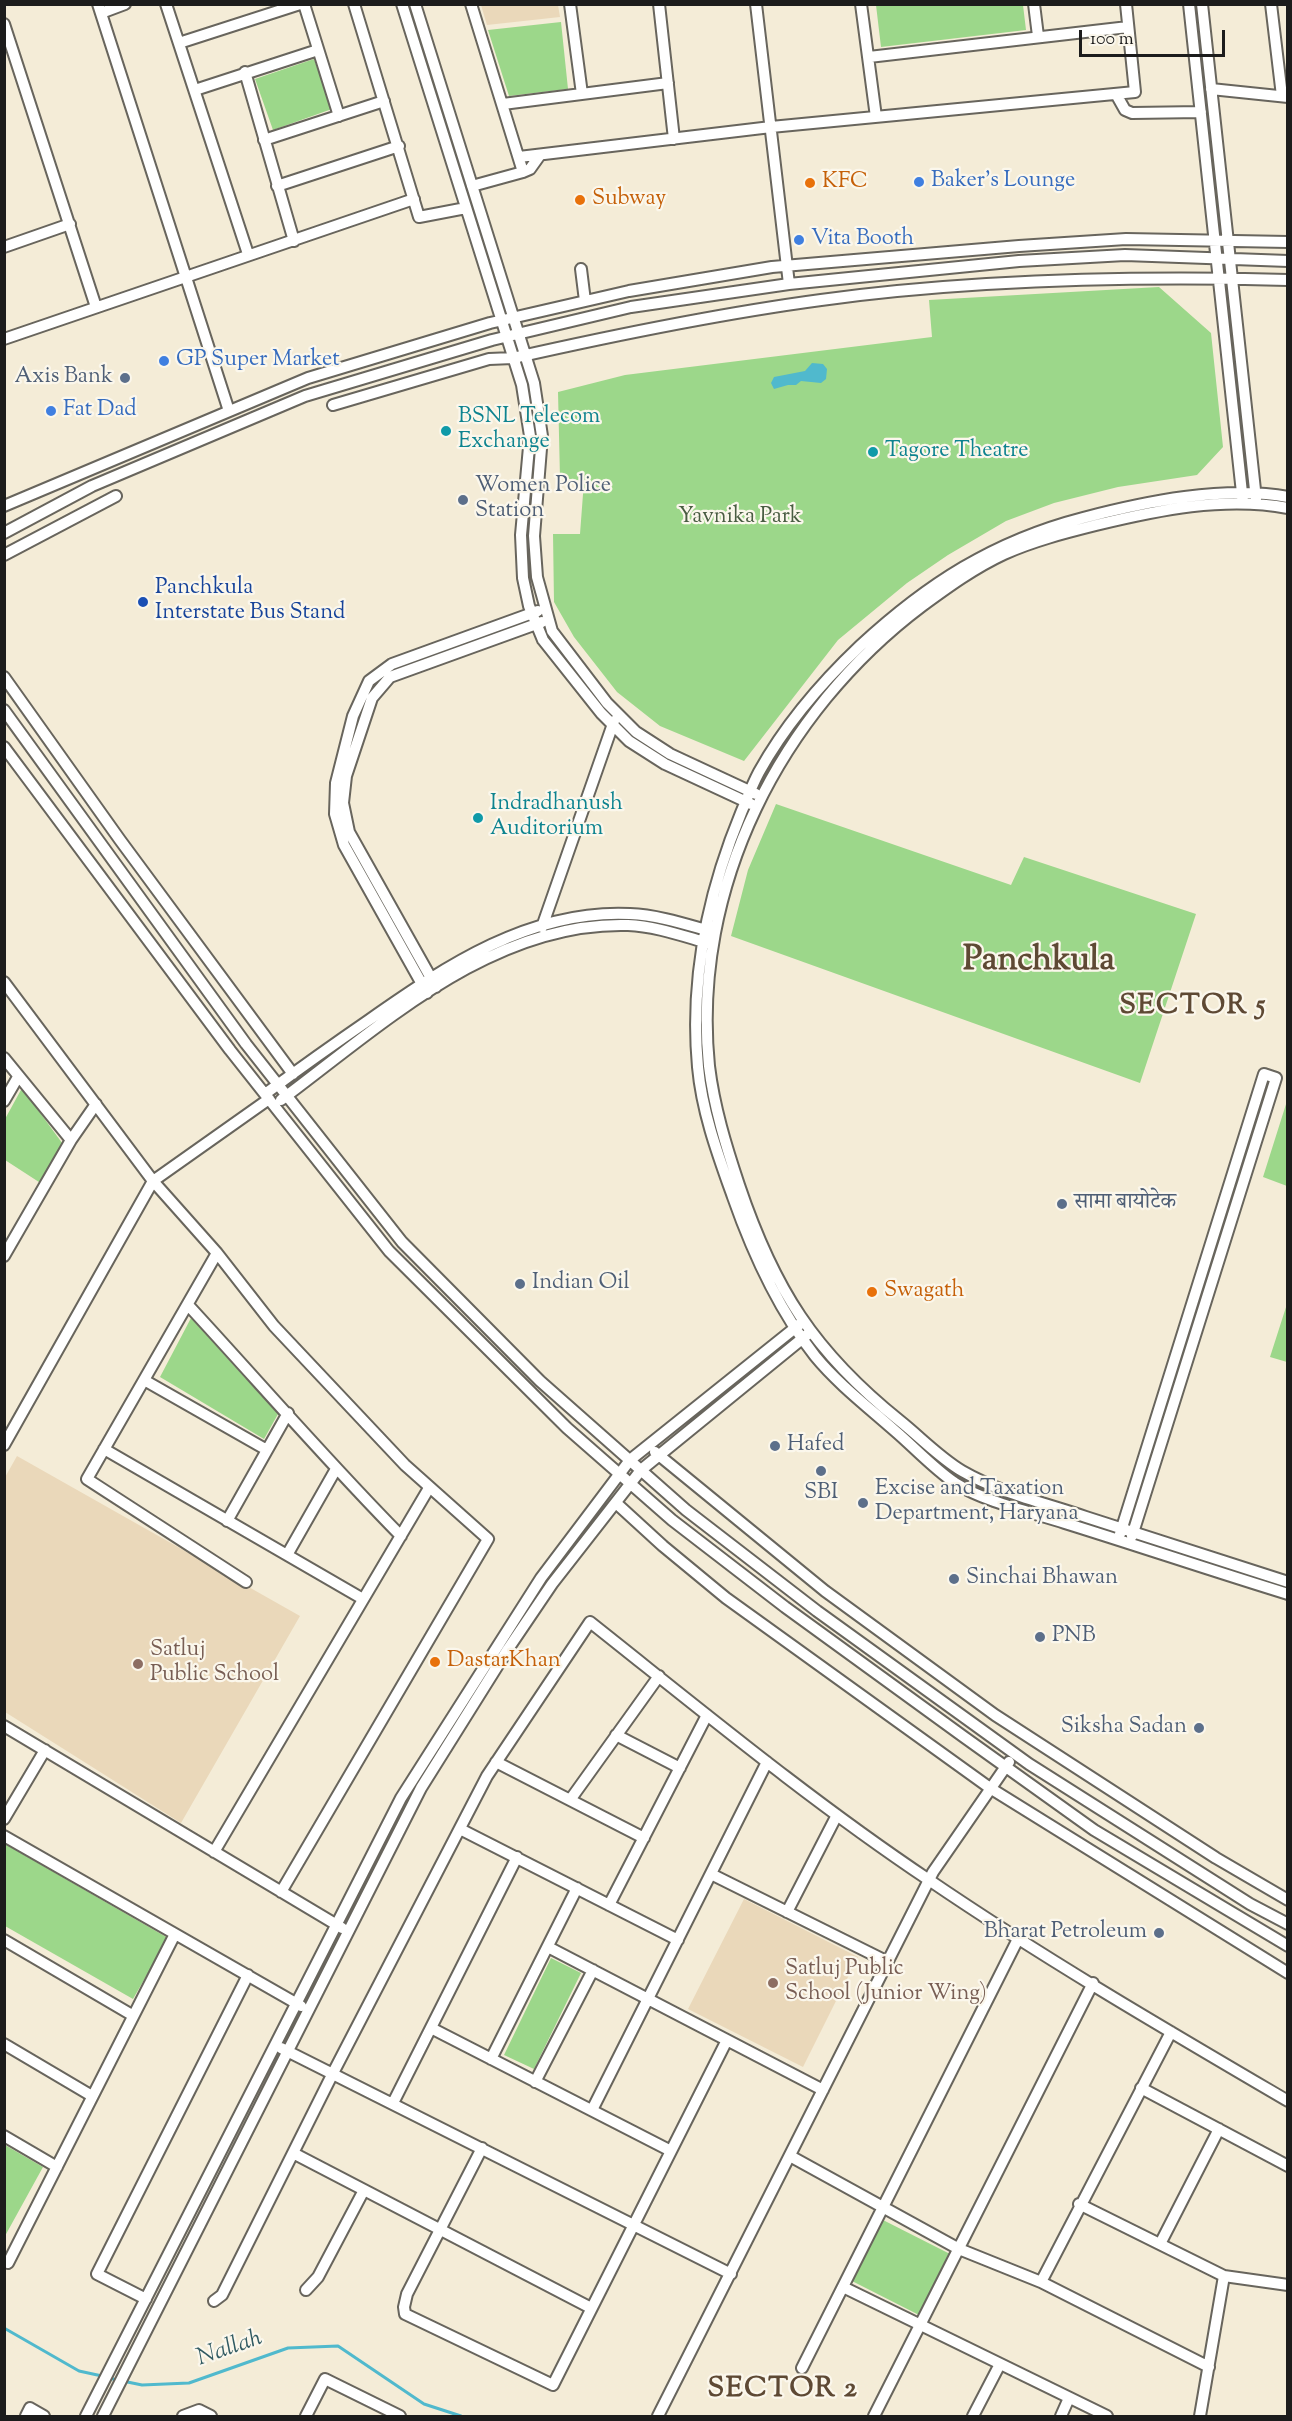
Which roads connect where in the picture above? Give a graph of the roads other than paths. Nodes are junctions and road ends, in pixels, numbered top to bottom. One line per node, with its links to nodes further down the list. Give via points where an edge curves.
1 (125, 4): 17 (street)
2 (166, 4): 23 (street)
3 (302, 4): 23 (street); 24 (street)
4 (354, 4): 33 (street)
5 (402, 4): 48 (street)
6 (415, 4): 46 (street)
7 (471, 4): 34 (street)
8 (570, 4): 30 (street)
9 (659, 4): 27 (street)
10 (756, 4): 38 (street)
11 (861, 4): 25 (street)
12 (1034, 4): 20 (street)
13 (1126, 4): 19 (street)
14 (1189, 4): 35 (street)
15 (1202, 4): 28 (street)
16 (1271, 4): 21 (street)
17 (100, 9): 61 (street)
18 (4, 24): 49 (street)
19 (1128, 27): 20 (street); 31 (street, via 1135,92)
20 (1038, 36): 25 (street)
21 (1275, 36): 22 (street); 32 (street)
22 (1287, 38)
23 (180, 43): 29 (street)
24 (318, 50): 26 (street); 36 (street)
25 (868, 57): 37 (street)
26 (245, 72): 29 (street); 40 (street)
27 (668, 83): 30 (street); 39 (street)
28 (1211, 89): 32 (street); 52 (street)
29 (195, 90): 55 (street)
30 (582, 94): 34 (street)
31 (1116, 94): 35 (street, via 1125,110 1132,113); 37 (street)
32 (1285, 96)
33 (384, 101): 36 (street); 41 (street)
34 (503, 104): 43 (street)
35 (1201, 112): 51 (street)
36 (339, 116): 40 (street)
37 (876, 117): 38 (street)
38 (771, 127): 39 (street); 59 (street)
39 (674, 139): 42 (street)
40 (264, 140): 45 (street)
41 (399, 146): 45 (street); 47 (street)
42 (540, 155): 43 (street); 44 (street)
43 (519, 157): 44 (street)
44 (523, 172): 46 (street)
45 (277, 186): 50 (street)
46 (472, 186): 68 (street)
47 (414, 199): 48 (street, via 419,217); 50 (street)
48 (466, 208): 69 (street)
49 (70, 224): 54 (street); 67 (street)
50 (294, 240): 55 (street)
51 (1215, 240): 52 (street); 56 (street); 59 (street, via 1126,239)
52 (1227, 240): 53 (street); 57 (street)
53 (1287, 242)
54 (4, 247)
55 (248, 254): 61 (street)
56 (1217, 258): 57 (street); 62 (street); 65 (street, via 1125,255 1019,261)
57 (1229, 258): 58 (street); 63 (street)
58 (1287, 261)
59 (787, 266): 65 (street); 66 (street)
60 (581, 269): 66 (street)
61 (186, 276): 67 (street); 76 (street)
62 (1219, 278): 63 (street); 73 (street, via 1111,278 824,300 737,312); 78 (street)
63 (1232, 278): 64 (street); 77 (street)
64 (1287, 280)
65 (789, 284): 70 (street, via 631,307)
66 (585, 301): 68 (street)
67 (96, 307): 72 (street)
68 (513, 317): 69 (street); 70 (street)
69 (501, 320): 71 (street); 76 (street, via 308,378)
70 (519, 334): 71 (street); 73 (street)
71 (507, 337): 74 (street); 85 (street, via 305,396 92,486)
72 (4, 339)
73 (525, 355): 74 (street); 87 (street, via 534,383 542,436 534,536)
74 (513, 358): 75 (street, via 489,359); 88 (street, via 530,436 521,535 523,578)
75 (333, 405)
76 (229, 411): 83 (street)
77 (1246, 412): 78 (street); 82 (street)
78 (1233, 413): 81 (street)
79 (116, 496): 86 (street)
80 (1287, 497): 82 (street)
81 (1243, 500): 82 (street); 96 (street, via 1203,495 1136,504 1047,527 952,572 892,617 838,667 795,717 758,774)
82 (1256, 500): 84 (street)
83 (4, 506)
84 (1287, 508)
85 (4, 533)
86 (4, 555)
87 (544, 608): 88 (street); 89 (street)
88 (532, 613): 90 (street); 102 (street, via 392,664 369,681 352,716 336,783 335,814 344,845)
89 (548, 620): 90 (street); 93 (street, via 552,632)
90 (537, 624): 94 (street, via 543,640); 102 (street, via 390,677 372,698 346,776 342,803 349,832)
91 (4, 677): 104 (street)
92 (4, 710): 106 (street)
93 (616, 712): 94 (street); 96 (street, via 636,732 670,754)
94 (613, 725): 96 (street, via 629,741 665,764); 97 (street)
95 (4, 747): 108 (street)
96 (754, 799): 98 (street, via 724,856 709,904)
97 (544, 924): 98 (street, via 597,914 632,914); 99 (street); 102 (street, via 504,939)
98 (711, 931): 100 (street)
99 (536, 938): 100 (street, via 598,925 631,925); 102 (street)
100 (709, 943): 116 (street, via 709,1065 722,1133 750,1218)
101 (4, 982): 110 (street)
102 (429, 986): 104 (street); 107 (street)
103 (4, 1058): 105 (street)
104 (293, 1074): 106 (street)
105 (18, 1077): 109 (street); 111 (street)
106 (278, 1085): 107 (street); 108 (street)
107 (286, 1095): 108 (street); 126 (street, via 402,1242 540,1381)
108 (270, 1100): 112 (street); 129 (street, via 389,1251 567,1428)
109 (4, 1101)
110 (96, 1104): 111 (street); 112 (street)
111 (70, 1140): 114 (street)
112 (153, 1181): 113 (street); 120 (street)
113 (217, 1253): 115 (street); 131 (street, via 274,1326)
114 (4, 1256)
115 (188, 1305): 118 (street); 119 (street)
116 (799, 1324): 117 (street); 122 (street)
117 (806, 1335): 121 (street); 125 (street)
118 (144, 1380): 123 (street); 124 (street)
119 (288, 1413): 124 (street); 127 (street)
120 (6, 1437)
121 (918, 1443): 134 (street, via 961,1470 1009,1492); 137 (street, via 957,1484)
122 (648, 1446): 125 (street); 126 (street)
123 (104, 1449): 133 (street); 140 (street, via 87,1479)
124 (267, 1450): 133 (street)
125 (658, 1456): 128 (street); 167 (street, via 825,1591 995,1715)
126 (630, 1460): 128 (street); 129 (street)
127 (336, 1469): 136 (street); 139 (street)
128 (641, 1470): 130 (street); 149 (street, via 686,1510 817,1611)
129 (620, 1474): 130 (street); 172 (street, via 541,1578 401,1798)
130 (631, 1484): 132 (street); 152 (street, via 785,1607)
131 (429, 1488): 136 (street); 166 (street, via 488,1539)
132 (616, 1503): 154 (street, via 726,1598); 173 (street, via 546,1593 428,1778)
133 (227, 1521): 139 (street)
134 (1122, 1528): 135 (street); 135 (street, via 1264,1074 1276,1078); 137 (street)
135 (1133, 1532): 138 (street); 141 (street)
136 (401, 1536): 143 (street)
137 (1118, 1540): 138 (street)
138 (1130, 1544): 142 (street)
139 (287, 1555): 143 (street)
140 (246, 1582)
141 (1287, 1582)
142 (1287, 1594)
143 (363, 1599): 161 (street)
144 (659, 1676): 145 (street); 147 (street); 150 (street, via 590,1622)
145 (707, 1715): 151 (street); 153 (street)
146 (4, 1726): 148 (street)
147 (616, 1735): 153 (street); 155 (street)
148 (45, 1750): 157 (street); 161 (street)
149 (1014, 1754): 152 (street); 171 (street)
150 (496, 1762): 155 (street); 158 (street)
151 (767, 1762): 156 (street); 163 (street)
152 (1005, 1767): 154 (street); 170 (street, via 1094,1830)
153 (680, 1768): 160 (street)
154 (990, 1788): 164 (street); 175 (street)
155 (570, 1800): 160 (street)
156 (837, 1815): 164 (street); 169 (street)
157 (4, 1819)
158 (460, 1828): 162 (street); 197 (street)
159 (4, 1836): 174 (street)
160 (644, 1838): 168 (street)
161 (214, 1852): 166 (street)
162 (517, 1857): 165 (street); 190 (street)
163 (711, 1874): 169 (street); 178 (street)
164 (929, 1880): 176 (street); 181 (street)
165 (577, 1888): 168 (street); 180 (street)
166 (281, 1892): 172 (street)
167 (1287, 1900)
168 (609, 1905): 178 (street)
169 (787, 1912): 181 (street)
170 (1235, 1915): 175 (street); 179 (street)
171 (1287, 1924)
172 (337, 1925): 173 (street); 187 (street)
173 (348, 1931): 188 (street)
174 (175, 1934): 184 (street); 189 (street)
175 (1224, 1934): 183 (street)
176 (1019, 1937): 185 (street); 215 (street)
177 (4, 1940): 189 (street)
178 (678, 1940): 186 (street)
179 (1287, 1946)
180 (548, 1947): 182 (street); 196 (street)
181 (888, 1962): 200 (street)
182 (593, 1970): 186 (street); 198 (street)
183 (1287, 1973)
184 (248, 1975): 187 (street); 227 (street, via 97,2274)
185 (1093, 1983): 191 (street); 219 (street)
186 (648, 1999): 192 (street); 204 (street)
187 (297, 2003): 188 (street); 194 (street)
188 (308, 2009): 195 (street)
189 (132, 2015): 201 (street)
190 (431, 2028): 196 (street); 203 (street)
191 (1171, 2032): 199 (street); 202 (street)
192 (727, 2040): 200 (street); 208 (street)
193 (4, 2044): 201 (street)
194 (276, 2045): 195 (street); 227 (street)
195 (287, 2050): 197 (street); 235 (street)
196 (491, 2059): 198 (street)
197 (333, 2073): 203 (street); 209 (street)
198 (535, 2082): 204 (street)
199 (1141, 2088): 205 (street); 214 (street)
200 (823, 2090): 210 (street)
201 (92, 2096): 212 (street)
202 (1287, 2101)
203 (393, 2103): 207 (street)
204 (592, 2110): 208 (street)
205 (1219, 2129): 211 (street); 218 (street)
206 (4, 2136): 212 (street)
207 (482, 2148): 216 (street); 217 (street)
208 (671, 2151): 216 (street)
209 (293, 2153): 213 (street); 228 (street, via 222,2295)
210 (790, 2156): 215 (street); 221 (street)
211 (1287, 2166)
212 (57, 2167): 220 (street)
213 (364, 2190): 217 (street); 226 (street, via 318,2277)
214 (1079, 2204): 218 (street); 223 (street)
215 (884, 2208): 219 (street); 225 (street)
216 (633, 2225): 221 (street); 229 (street)
217 (440, 2229): 229 (street); 229 (street, via 407,2294 405,2314 553,2385)
218 (1160, 2244): 222 (street)
219 (959, 2249): 223 (street); 230 (street)
220 (8, 2263)
221 (730, 2274): 243 (street)
222 (1224, 2276): 224 (street); 232 (street)
223 (1041, 2282): 232 (street)
224 (1287, 2285)
225 (843, 2286): 230 (street); 233 (street)
226 (306, 2290)
227 (146, 2299): 238 (street)
228 (214, 2301)
229 (591, 2308)
230 (919, 2324): 231 (street); 244 (street)
231 (1000, 2364): 234 (street); 245 (street)
232 (1209, 2367): 248 (street)
233 (802, 2368)
234 (1069, 2398): 246 (street); 247 (street)
235 (105, 2413)
236 (26, 2416): 237 (street, via 30,2409)
237 (44, 2416)
238 (86, 2416)
239 (183, 2416): 240 (street, via 199,2410)
240 (211, 2416)
241 (306, 2416): 242 (street, via 325,2379)
242 (400, 2416)
243 (658, 2416)
244 (874, 2416)
245 (973, 2416)
246 (1061, 2416)
247 (1107, 2416)
248 (1200, 2416)

